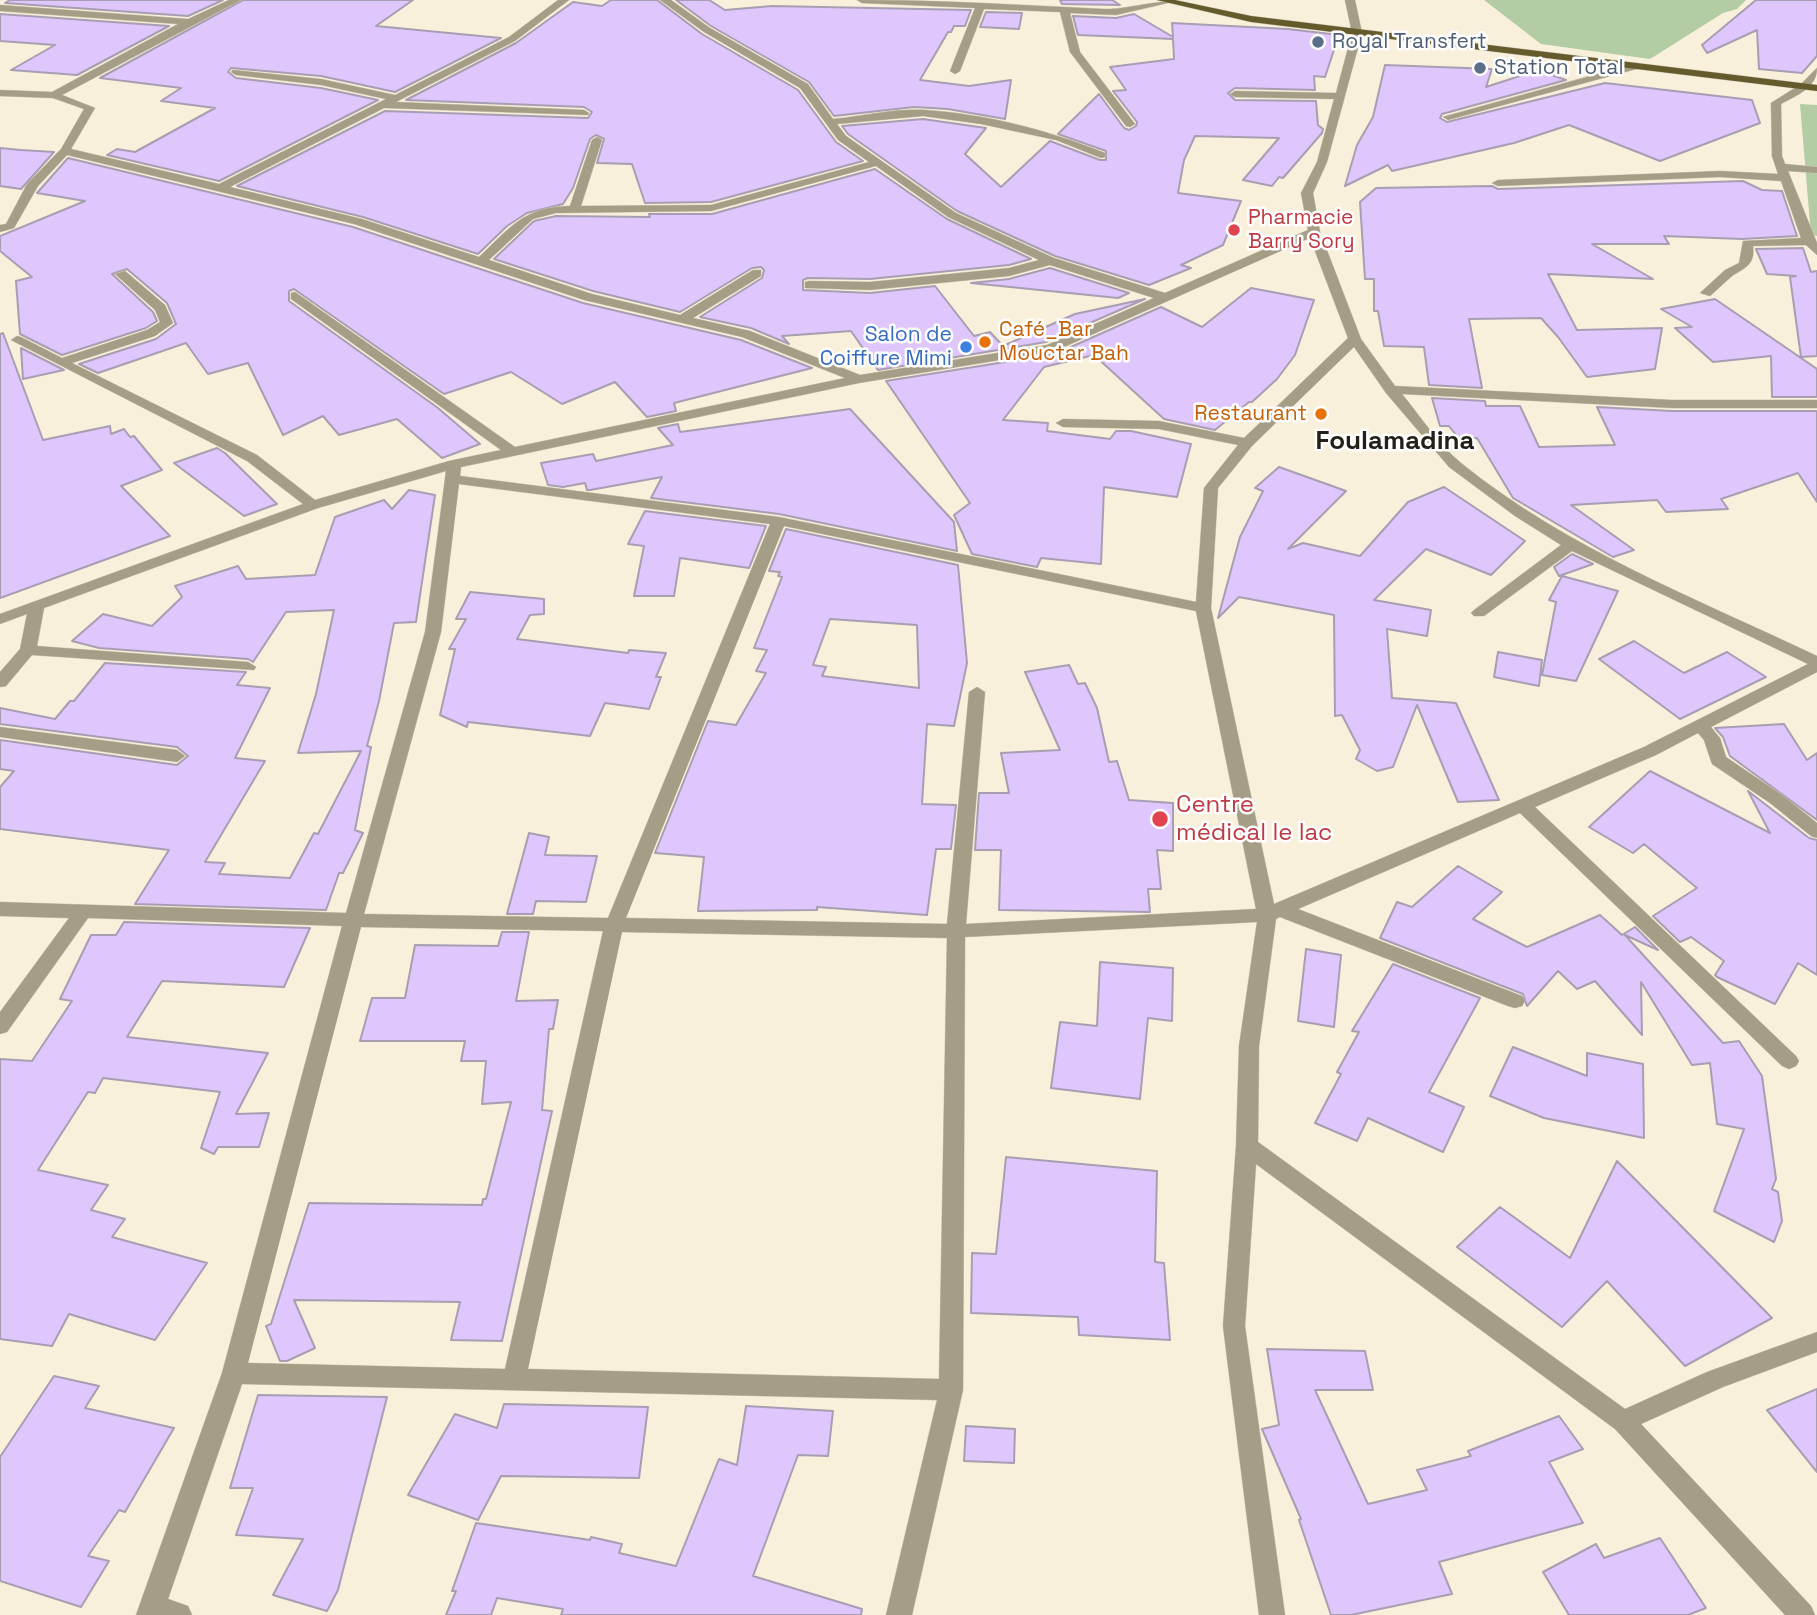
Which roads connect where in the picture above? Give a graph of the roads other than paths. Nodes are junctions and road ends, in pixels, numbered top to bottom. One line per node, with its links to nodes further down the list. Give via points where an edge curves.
1 (57, 0): 11 (street)
2 (236, 0): 12 (street)
3 (564, 0): 23 (street, via 512,39)
4 (664, 0): 27 (street, via 804,86)
5 (862, 0): 8 (street)
6 (1350, 0): 13 (street)
7 (1165, 1): 10 (street, via 1116,12); 13 (main road, via 1251,19)
8 (981, 5): 10 (street); 15 (street)
9 (0, 8): 11 (street)
10 (1064, 9): 28 (street, via 1075,52)
11 (43, 10): 12 (street)
12 (189, 22): 21 (street)
13 (1357, 33): 14 (main road); 22 (street)
14 (1637, 66): 18 (main road); 26 (street)
15 (955, 71)
16 (1817, 71): 18 (street)
17 (236, 72): 23 (street, via 321,82)
18 (1811, 87): 34 (street, via 1776,103 1777,156)
19 (0, 93): 21 (street)
20 (1235, 93): 22 (street)
21 (54, 95): 30 (street, via 90,108)
22 (1340, 96): 39 (street, via 1322,162 1307,193)
23 (396, 98): 24 (street)
24 (382, 105): 25 (street); 36 (street)
25 (584, 113)
26 (1448, 117)
27 (831, 122): 31 (street, via 923,113 1059,138); 32 (street, via 842,138)
28 (1130, 124)
29 (597, 140): 37 (street)
30 (65, 151): 36 (street); 38 (street, via 33,184 10,226)
31 (1101, 155)
32 (876, 163): 37 (street, via 711,208); 41 (street, via 952,215)
33 (1817, 170): 34 (street)
34 (1782, 172): 35 (street); 40 (street)
35 (1498, 183)
36 (220, 188): 42 (street, via 358,221)
37 (575, 210): 42 (street, via 529,217)
38 (0, 229)
39 (1314, 232): 48 (street); 50 (street)
40 (1812, 242): 46 (street, via 1747,243 1744,265)
41 (1050, 261): 45 (street, via 1009,272 902,284); 48 (street)
42 (480, 262): 49 (street, via 588,297)
43 (757, 273): 49 (street)
44 (121, 274): 52 (street, via 161,309 167,323 151,334)
45 (809, 285)
46 (1706, 293)
47 (295, 296): 58 (street)
48 (1165, 297): 53 (street, via 1050,348)
49 (682, 319): 53 (street, via 746,334)
50 (1355, 339): 54 (street); 57 (street)
51 (17, 340): 52 (street)
52 (61, 362): 60 (street, via 252,458)
53 (859, 379): 58 (street)
54 (1391, 390): 55 (street, via 1672,404); 62 (street, via 1454,464)
55 (1817, 404)
56 (1063, 423): 57 (street, via 1159,425)
57 (1247, 443): 64 (street, via 1211,488)
58 (514, 453): 59 (street)
59 (454, 472): 60 (street); 61 (street); 80 (street, via 433,632)
60 (313, 505): 63 (street)
61 (779, 521): 64 (street); 81 (street)
62 (1571, 544): 65 (street); 68 (street)
63 (37, 605): 66 (street); 67 (street)
64 (1203, 608): 79 (street)
65 (1479, 613)
66 (0, 619)
67 (28, 650): 69 (street); 70 (street)
68 (1817, 664): 72 (street)
69 (248, 667)
70 (0, 682)
71 (977, 692): 82 (street)
72 (1701, 727): 75 (street); 76 (street, via 1712,738 1718,760)
73 (0, 732): 74 (street)
74 (177, 756)
75 (1522, 806): 79 (street); 85 (street)
76 (1817, 832)
77 (0, 909): 78 (street)
78 (83, 912): 80 (street); 84 (street)
79 (1273, 912): 82 (street); 83 (street); 86 (street, via 1249,1046)
80 (353, 920): 81 (street); 88 (street)
81 (614, 925): 82 (street); 89 (street)
82 (956, 931): 90 (street)
83 (1515, 1001)
84 (0, 1027)
85 (1789, 1061)
86 (1247, 1146): 91 (street); 94 (street, via 1234,1326)
87 (1817, 1342): 91 (street, via 1715,1379)
88 (234, 1373): 89 (street); 92 (street)
89 (514, 1380): 90 (street)
90 (951, 1390): 93 (street)
91 (1623, 1421): 95 (street)
92 (161, 1612)
93 (899, 1615)
94 (1272, 1615)
95 (1802, 1615)

